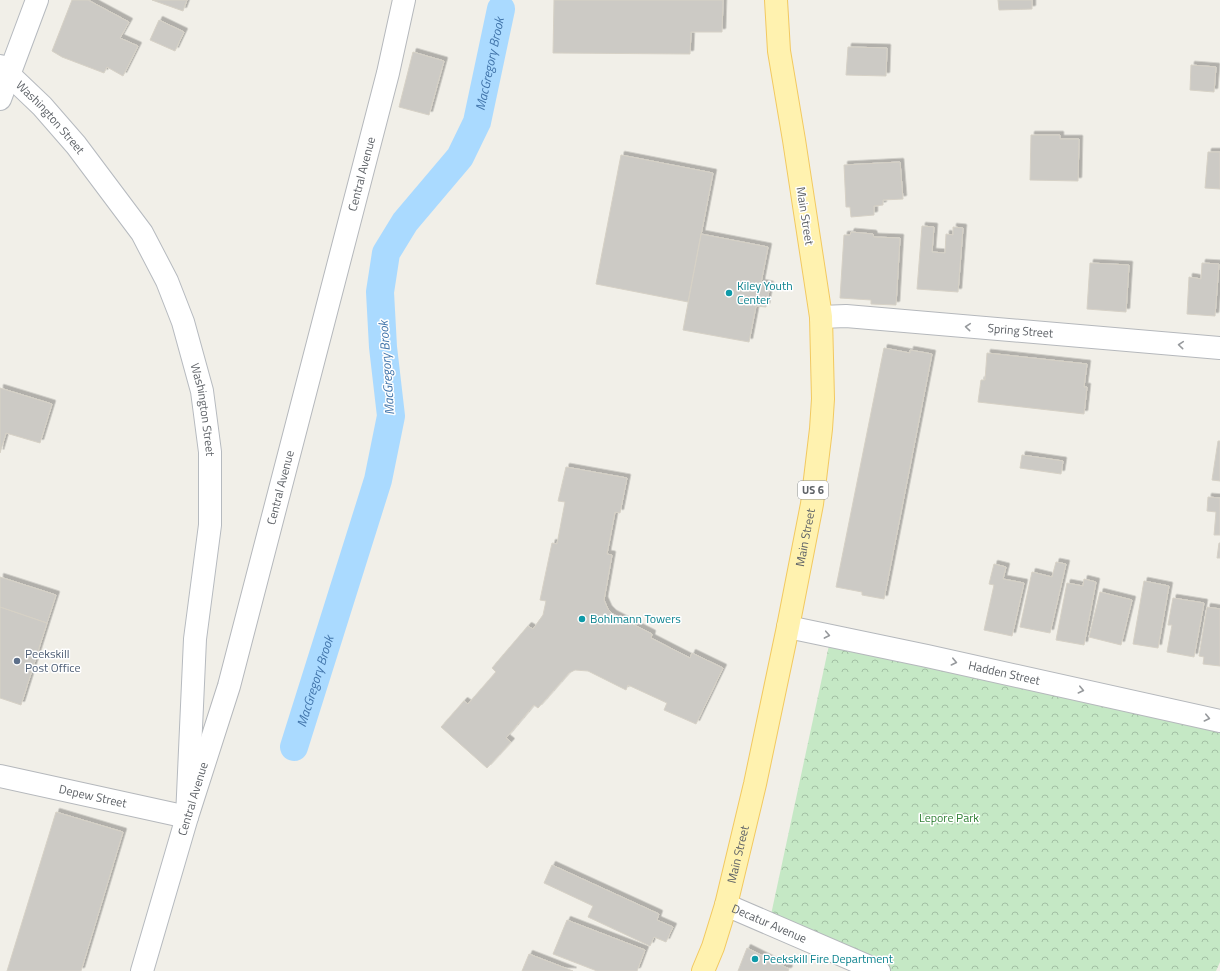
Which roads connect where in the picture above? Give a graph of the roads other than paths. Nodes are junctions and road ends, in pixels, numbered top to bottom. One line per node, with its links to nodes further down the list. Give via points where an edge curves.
1 (37, 0): 4 (street)
2 (404, 0): 11 (street, Central Avenue, via 388,73 229,686)
3 (776, 0): 6 (main road, Main Street / US 6, via 779,51)
4 (5, 70): 5 (street); 11 (street, Washington Street, via 42,106 76,145 142,233 167,281 183,322 202,391 210,452 210,525 195,639)
5 (0, 99)
6 (820, 317): 7 (street, Spring Street, one-way to 6, via 846,316); 8 (main road, Main Street / US 6, via 821,429 812,504)
7 (1220, 348)
8 (788, 627): 9 (street, Hadden Street, one-way to 9); 12 (main road, Main Street / US 6)
9 (1220, 721)
10 (0, 776): 11 (street, Depew Street)
11 (186, 817): 13 (street, Central Avenue)
12 (726, 905): 14 (main road, Main Street / US 6); 15 (street, Decatur Avenue)
13 (142, 971)
14 (703, 971)
15 (879, 971)

